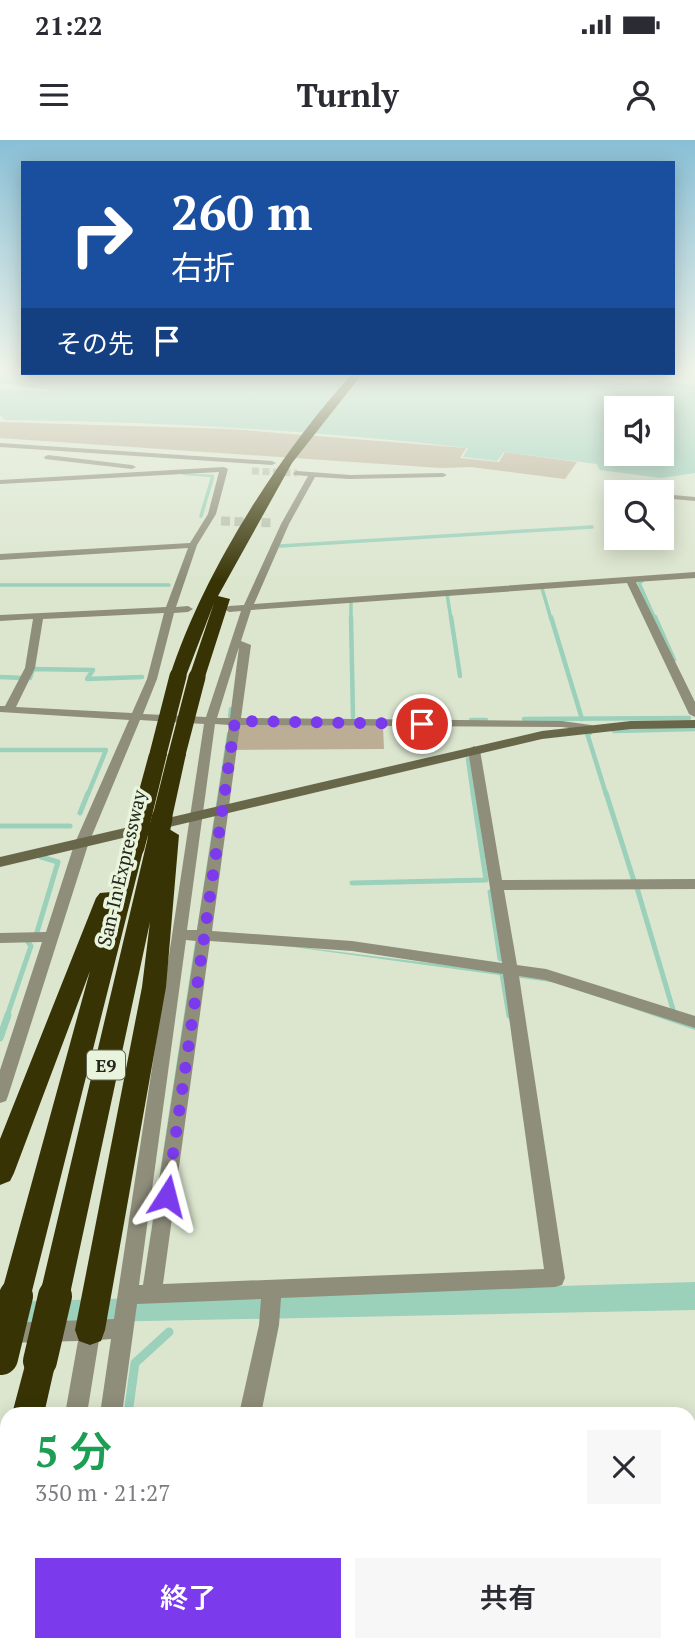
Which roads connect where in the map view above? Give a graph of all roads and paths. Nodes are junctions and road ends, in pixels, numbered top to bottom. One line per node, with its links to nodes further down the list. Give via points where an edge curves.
1 (305, 441): 5 (highway, San-In Expressway / E9)
2 (0, 445): 3 (street)
3 (92, 450): 5 (street); 6 (street)
4 (0, 454): 8 (street)
5 (286, 464): 9 (street); 37 (highway, San-In Expressway / E9, bridge, via 232,575); 37 (highway, San-In Expressway / E9, bridge, via 251,519 205,608 178,676)
6 (224, 470): 7 (street); 8 (street); 14 (street)
7 (251, 471)
8 (182, 472): 11 (street)
9 (313, 474): 10 (street); 17 (street)
10 (443, 475)
11 (0, 482)
12 (674, 497): 13 (street)
13 (695, 499)
14 (208, 520): 15 (street); 18 (street)
15 (221, 521)
16 (274, 523): 17 (street)
17 (285, 524): 22 (street)
18 (193, 545): 19 (street); 25 (street)
19 (0, 557)
20 (695, 575): 21 (street)
21 (631, 581): 22 (street); 30 (street)
22 (248, 605): 24 (street); 28 (street)
23 (188, 609): 25 (street)
24 (229, 609)
25 (170, 610): 26 (street); 31 (street)
26 (38, 616): 27 (street); 29 (street, via 30,668)
27 (0, 618)
28 (236, 644): 32 (street); 33 (street, via 246,645)
29 (4, 712): 31 (street)
30 (695, 714)
31 (137, 718): 32 (street); 40 (street)
32 (211, 721): 33 (street); 38 (street)
33 (235, 721): 35 (street); 38 (street)
34 (695, 724): 35 (street)
35 (591, 728): 36 (street)
36 (474, 750): 38 (street); 43 (street)
37 (170, 759): 39 (highway); 39 (highway, San-In Expressway / E9)
38 (212, 812): 40 (street); 44 (street); 44 (street)
39 (156, 829): 50 (highway, via 115,873); 55 (highway, via 154,987); 57 (highway, San-In Expressway / E9, bridge); 58 (highway, San-In Expressway / E9, bridge)
40 (81, 845): 41 (street); 45 (street)
41 (0, 862)
42 (695, 884): 43 (street)
43 (495, 885): 47 (street)
44 (194, 935): 47 (street, via 352,946); 52 (street); 53 (street)
45 (52, 937): 46 (street); 49 (street)
46 (0, 938)
47 (510, 973): 48 (street, via 568,980); 51 (street, via 555,1278)
48 (695, 1022)
49 (0, 1096)
50 (0, 1173)
51 (272, 1289): 52 (street); 61 (street)
52 (152, 1294): 53 (street)
53 (127, 1296): 54 (street)
54 (123, 1326): 55 (street); 60 (street)
55 (90, 1330): 56 (street); 59 (street)
56 (0, 1334)
57 (0, 1360)
58 (30, 1407)
59 (77, 1407)
60 (112, 1407)
61 (251, 1407)

